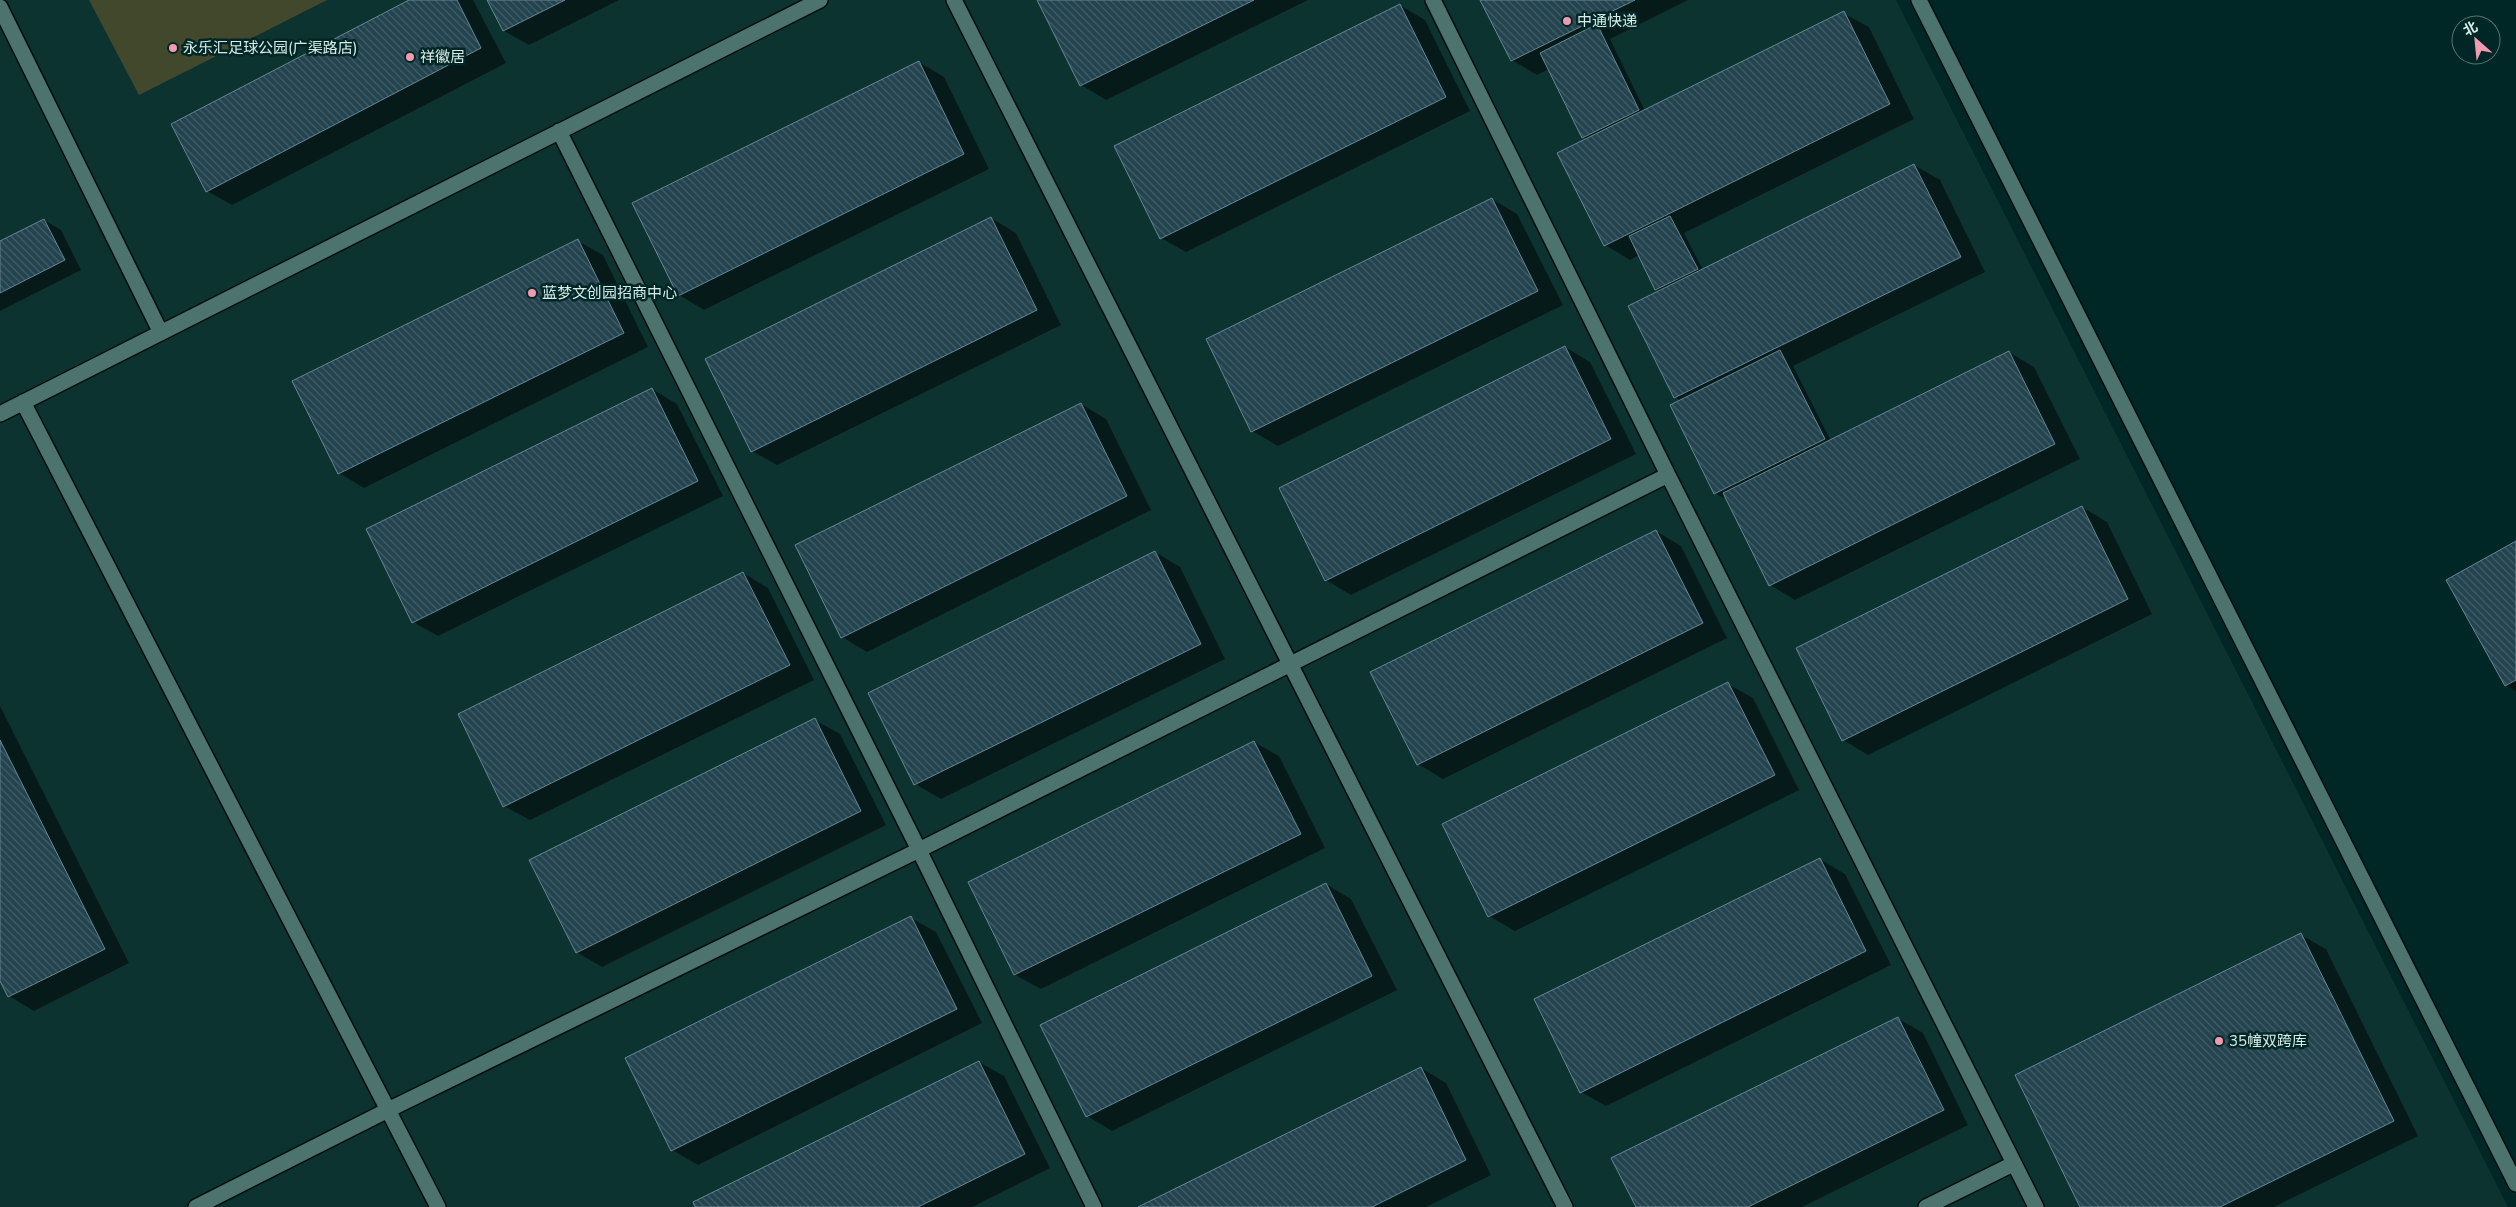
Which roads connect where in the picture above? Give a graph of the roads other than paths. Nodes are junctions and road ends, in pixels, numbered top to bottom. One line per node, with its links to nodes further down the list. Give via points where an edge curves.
1 (820, 0): 6 (street)
2 (954, 0): 11 (street)
3 (1433, 0): 10 (street)
4 (1919, 0): 15 (street)
5 (0, 7): 7 (street)
6 (558, 131): 7 (street); 12 (street)
7 (161, 333): 8 (street)
8 (23, 402): 9 (street); 13 (street)
9 (0, 414)
10 (1668, 475): 11 (street); 14 (street)
11 (1290, 663): 12 (street); 19 (street)
12 (918, 850): 13 (street); 18 (street)
13 (388, 1110): 16 (street); 17 (street)
14 (2013, 1164): 20 (street); 21 (street)
15 (2516, 1184)
16 (196, 1207)
17 (438, 1207)
18 (1094, 1207)
19 (1565, 1207)
20 (1926, 1207)
21 (2036, 1207)

